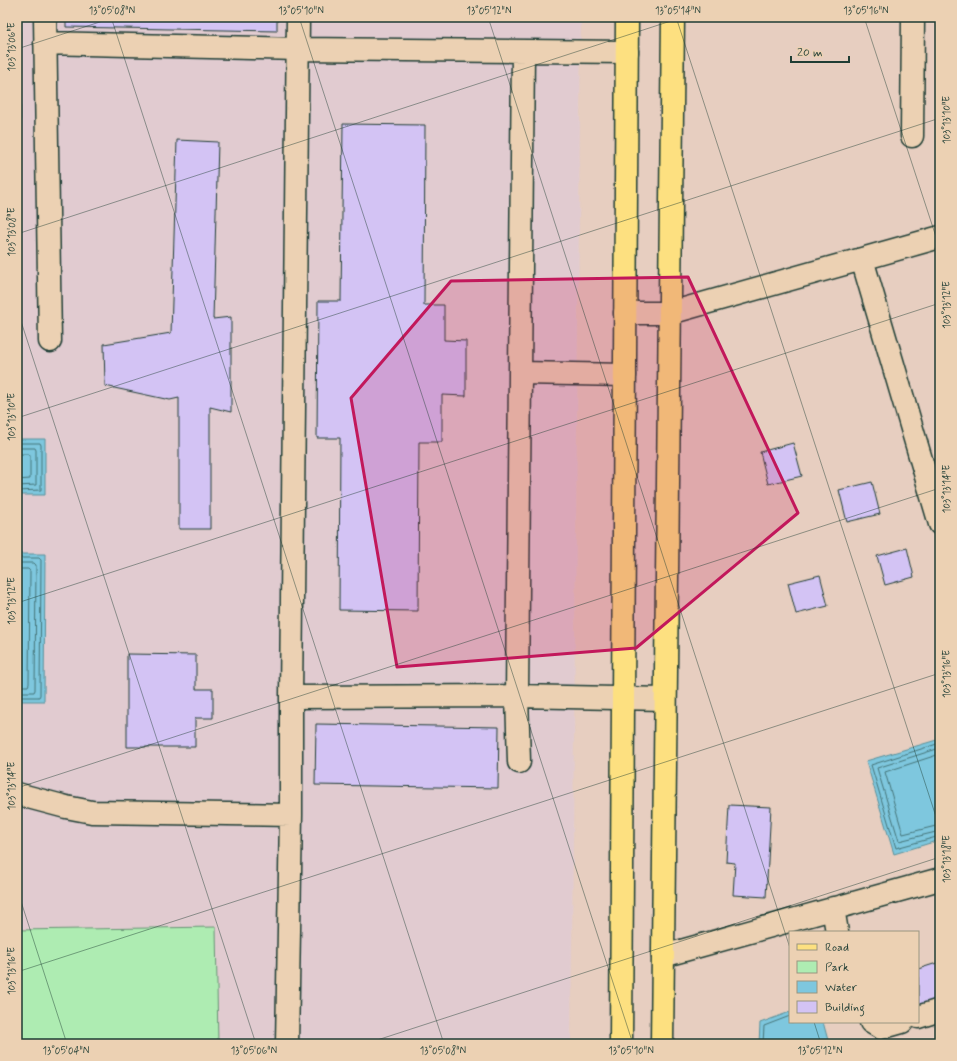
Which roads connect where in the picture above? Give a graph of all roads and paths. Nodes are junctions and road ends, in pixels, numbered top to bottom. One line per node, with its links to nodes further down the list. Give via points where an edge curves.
1 (45, 17): 6 (street)
2 (298, 17): 7 (street)
3 (627, 17): 9 (main road)
4 (673, 17): 14 (main road)
5 (913, 17): 10 (street)
6 (46, 43): 7 (street); 15 (street)
7 (298, 49): 8 (street); 20 (street)
8 (523, 52): 9 (street); 16 (street)
9 (627, 52): 13 (main road)
10 (912, 136)
11 (940, 237): 12 (street)
12 (862, 259): 14 (street); 18 (street)
13 (625, 313): 14 (street); 17 (main road)
14 (670, 313): 22 (main road)
15 (50, 341)
16 (521, 373): 17 (street); 19 (street)
17 (625, 375): 21 (main road)
18 (940, 524)
19 (517, 696): 20 (street); 21 (street); 23 (street)
20 (291, 697): 25 (street)
21 (623, 699): 22 (street); 35 (main road)
22 (666, 699): 29 (main road)
23 (519, 762)
24 (17, 794): 25 (street, via 92,812)
25 (290, 815): 34 (street)
26 (940, 879): 27 (street)
27 (833, 908): 28 (street); 29 (street)
28 (837, 931)
29 (663, 956): 36 (main road)
30 (940, 1010): 31 (street)
31 (919, 1017)
32 (873, 1023): 33 (street, via 881,1028)
33 (898, 1023)
34 (287, 1044)
35 (621, 1044)
36 (662, 1044)

